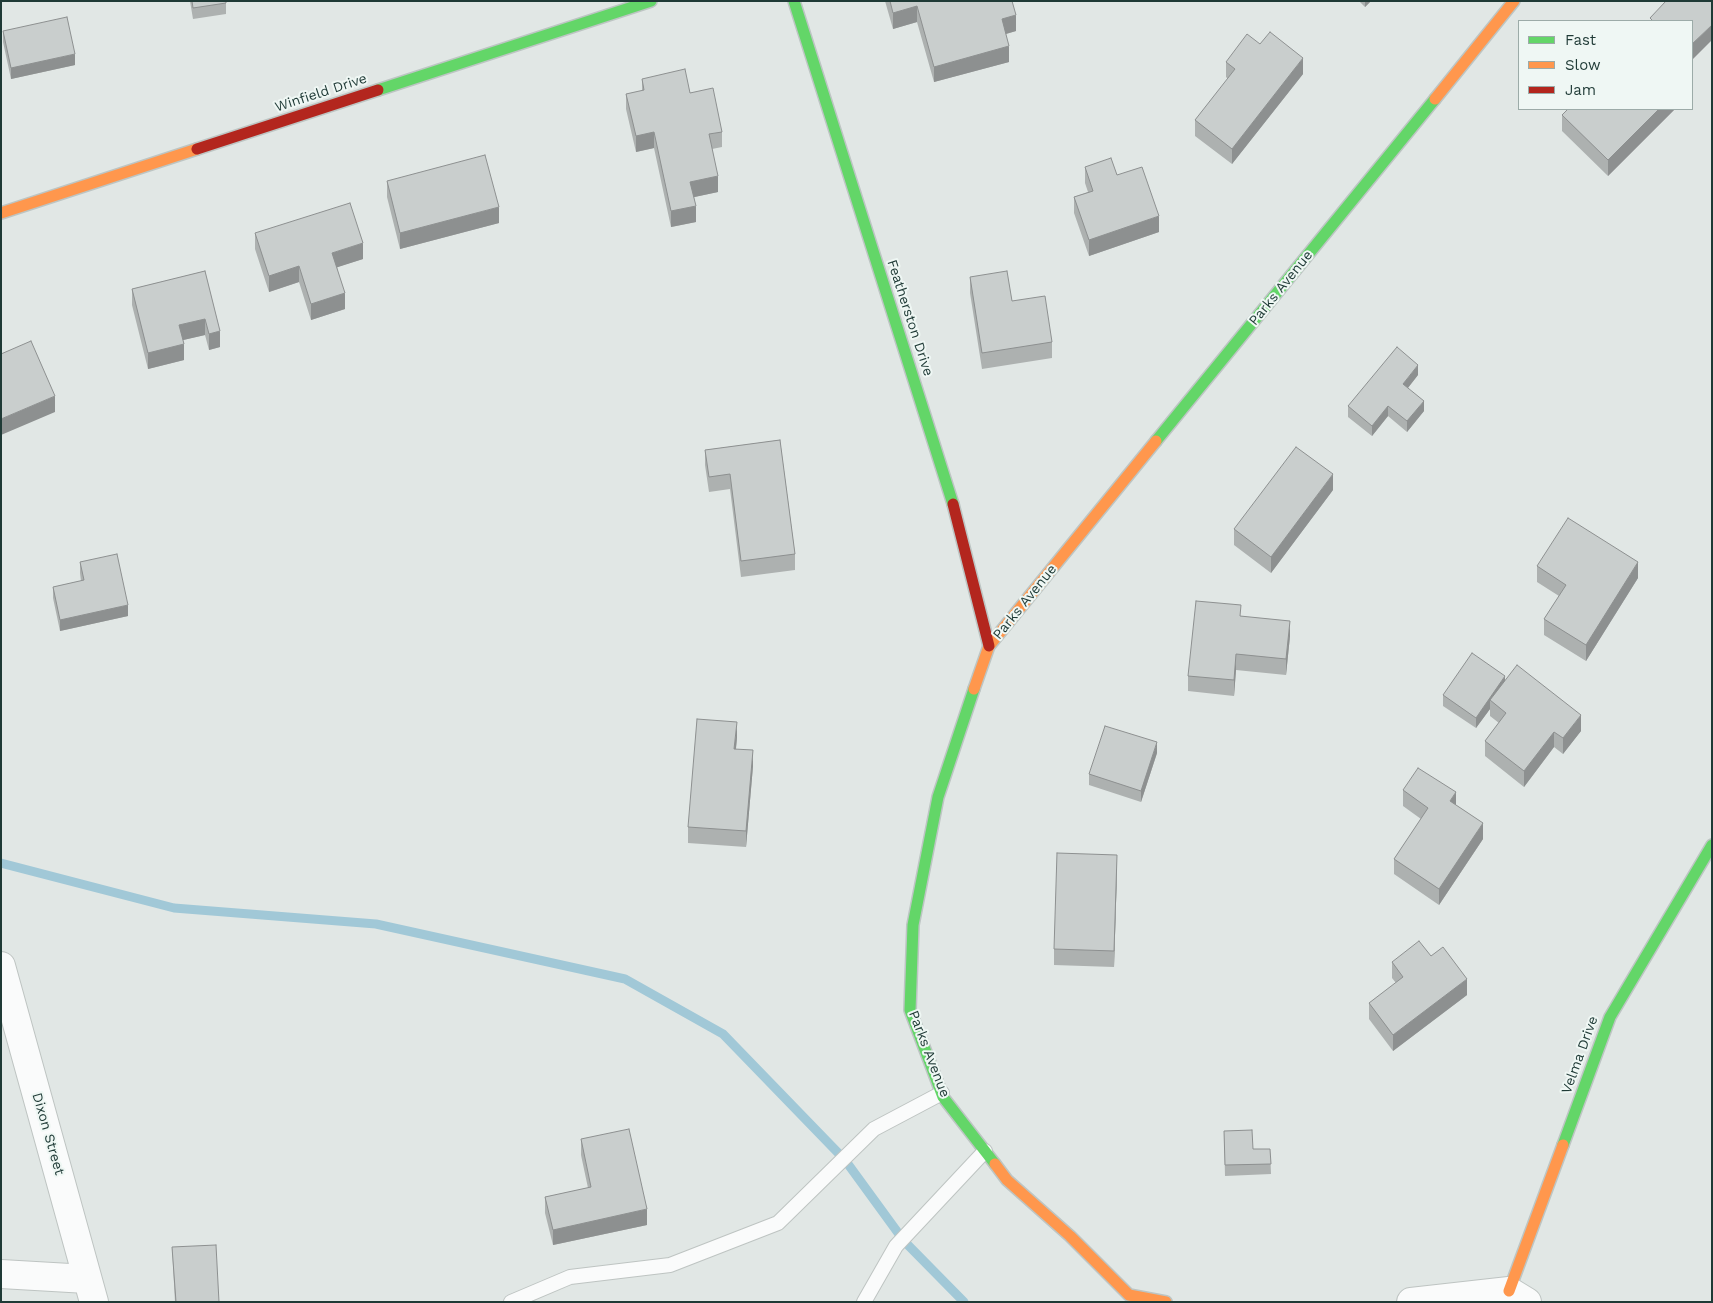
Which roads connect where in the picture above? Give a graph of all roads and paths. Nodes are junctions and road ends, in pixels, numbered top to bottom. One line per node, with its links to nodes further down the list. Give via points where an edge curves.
1 (651, 1): 4 (street, Winfield Drive)
2 (794, 1): 5 (street, Featherston Drive, via 956,512)
3 (1514, 1): 5 (street, Parks Avenue)
4 (1, 213)
5 (989, 646): 8 (street, Parks Avenue, via 938,797 913,925 910,1010)
6 (1712, 845): 12 (street, Velma Drive, via 1610,1016)
7 (1, 966): 11 (street, Dixon Street)
8 (942, 1093): 9 (street, Parks Avenue); 13 (lane, via 874,1129 778,1223 670,1265 570,1277)
9 (985, 1151): 14 (lane, via 896,1246); 15 (street, Parks Avenue, via 1007,1180 1129,1295)
10 (1, 1274): 11 (street)
11 (90, 1290)
12 (1518, 1296): 16 (street)
13 (511, 1302)
14 (864, 1302)
15 (1166, 1302)
16 (1411, 1302)

